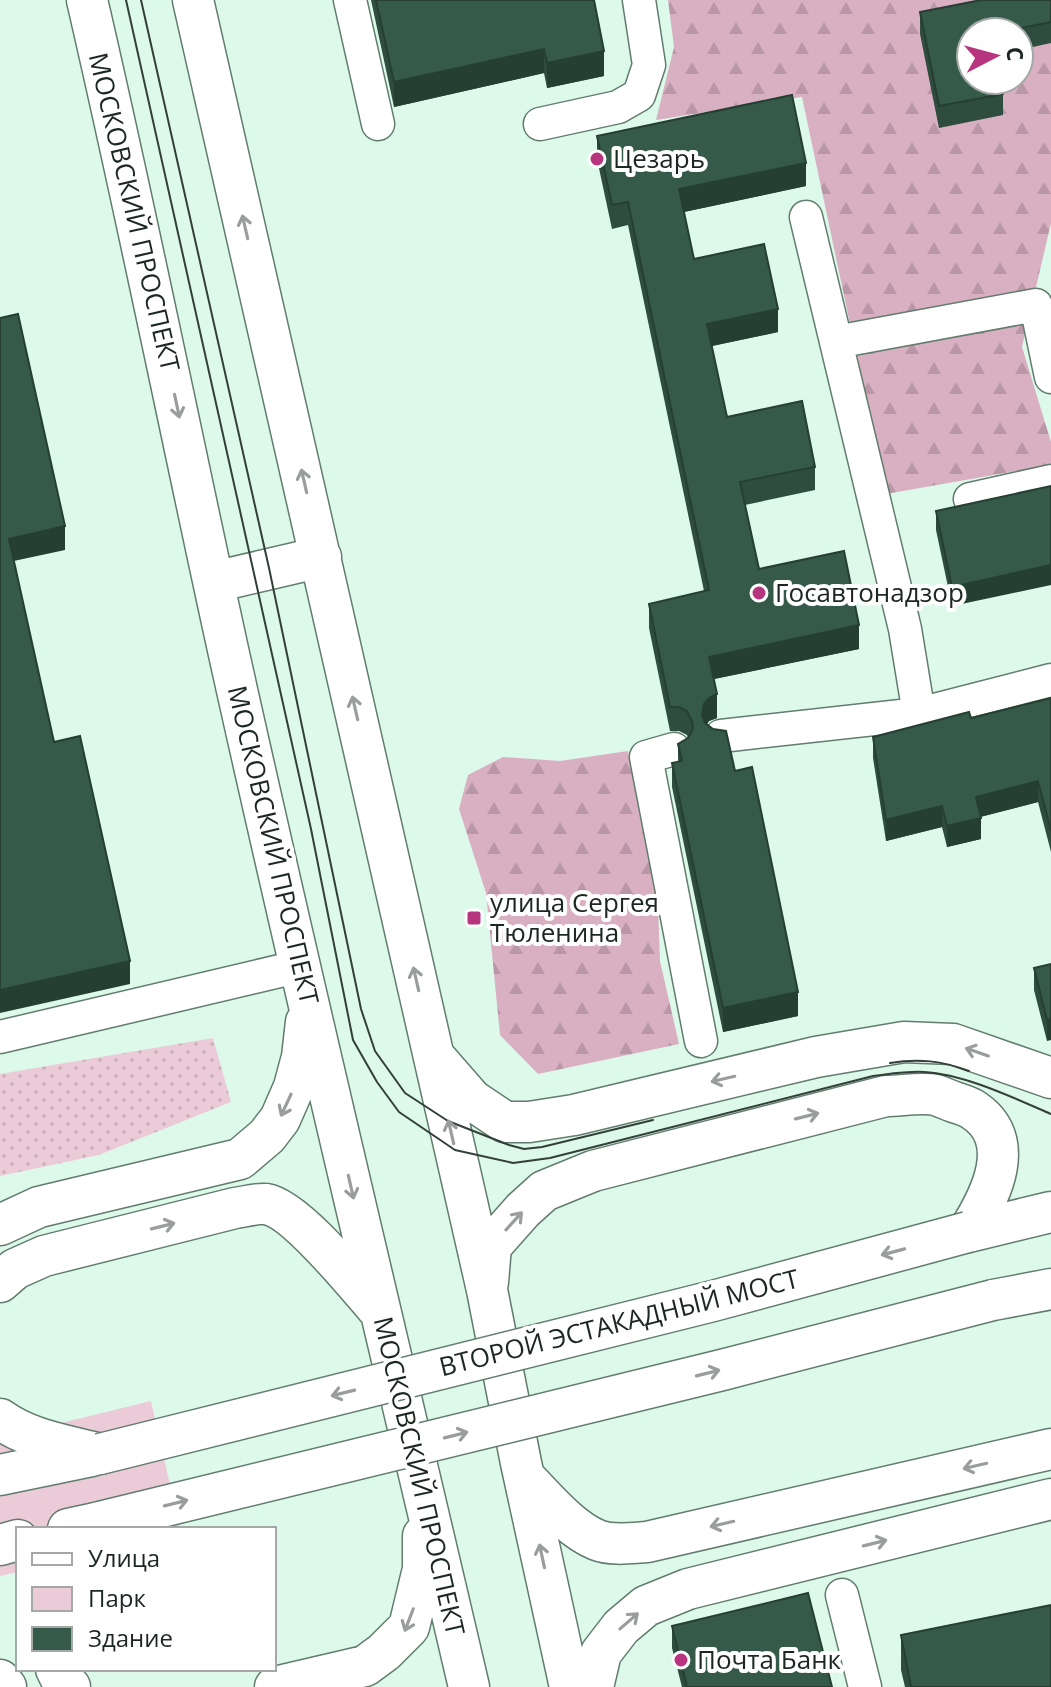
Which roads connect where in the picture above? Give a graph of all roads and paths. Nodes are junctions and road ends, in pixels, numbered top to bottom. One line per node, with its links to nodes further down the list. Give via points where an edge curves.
1 (87, 0): 13 (main road, МОСКОВСКИЙ ПРОСПЕКТ, one-way to 13)
2 (193, 0): 12 (main road, one-way to 2)
3 (350, 0): 5 (street)
4 (639, 0): 6 (street, via 649,65 639,95 618,107)
5 (378, 124)
6 (540, 124)
7 (806, 217): 8 (street)
8 (836, 342): 9 (street, via 1036,305); 15 (street, via 905,629)
9 (1051, 377)
10 (1051, 481): 11 (street)
11 (970, 499)
12 (321, 557): 13 (main road); 21 (main road, one-way to 12)
13 (214, 582): 18 (main road, МОСКОВСКИЙ ПРОСПЕКТ)
14 (1051, 680): 15 (street)
15 (919, 714): 16 (street)
16 (721, 736)
17 (674, 749): 20 (street, via 646,757)
18 (305, 984): 19 (street); 24 (main road, one-way to 24, via 302,1057 294,1087 280,1119 240,1159 39,1207); 29 (main road, МОСКОВСКИЙ ПРОСПЕКТ, one-way to 29)
19 (0, 1037)
20 (701, 1041)
21 (433, 1055): 22 (main road, one-way to 21, via 953,1044 904,1042 816,1057 574,1115 505,1122 472,1100); 28 (main road, one-way to 21)
22 (1051, 1078)
23 (1051, 1212): 25 (main road, ВТОРОЙ ЭСТАКАДНЫЙ МОСТ)
24 (0, 1225)
25 (968, 1232): 28 (main road, one-way to 25, via 491,1246 544,1191 593,1171 886,1096 934,1095 971,1109 990,1125 998,1164 992,1189); 32 (main road, ВТОРОЙ ЭСТАКАДНЫЙ МОСТ, one-way to 32, bridge)
26 (0, 1282): 29 (main road, one-way to 29, via 44,1256 267,1204 290,1217 328,1252)
27 (1051, 1289): 37 (main road, one-way to 27, bridge)
28 (487, 1290): 34 (main road)
29 (379, 1312): 35 (main road, МОСКОВСКИЙ ПРОСПЕКТ)
30 (0, 1419): 32 (main road, via 14,1430)
31 (1051, 1449): 34 (main road, one-way to 34, via 621,1544 598,1540 569,1522)
32 (100, 1454): 33 (main road, ВТОРОЙ ЭСТАКАДНЫЙ МОСТ)
33 (0, 1475)
34 (525, 1478): 45 (main road, one-way to 34)
35 (422, 1488): 43 (main road, one-way to 43, via 423,1569 409,1627 365,1666); 44 (main road, МОСКОВСКИЙ ПРОСПЕКТ)
36 (1051, 1499): 46 (main road, one-way to 36, via 601,1653 646,1606 688,1589)
37 (86, 1527)
38 (842, 1595): 47 (street)
39 (57, 1671): 42 (main road)
40 (0, 1680): 41 (main road)
41 (6, 1687)
42 (70, 1687)
43 (275, 1687)
44 (469, 1687)
45 (570, 1687)
46 (593, 1687)
47 (865, 1687)

